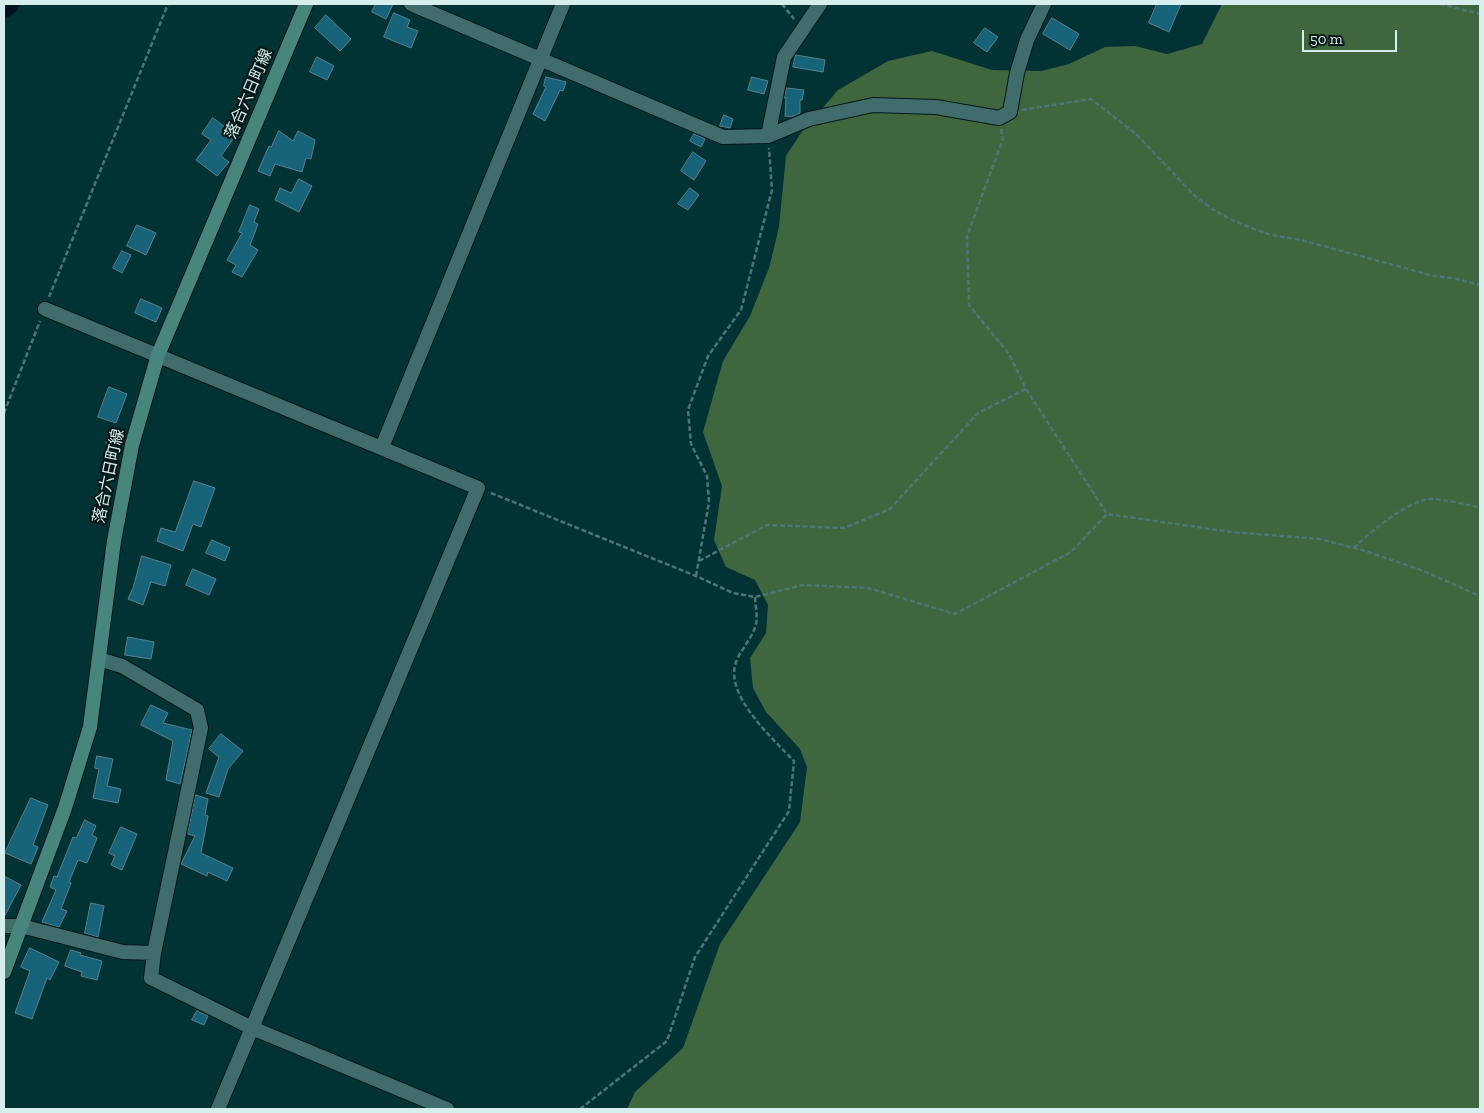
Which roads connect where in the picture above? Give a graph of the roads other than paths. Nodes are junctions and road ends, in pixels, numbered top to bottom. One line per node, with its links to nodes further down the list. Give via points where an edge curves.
1 (306, 4): 9 (main road, 落合六日町線)
2 (411, 4): 6 (street)
3 (563, 4): 6 (street)
4 (820, 4): 7 (street, via 784,57)
5 (1044, 4): 7 (street, via 1027,40 1004,114 873,105 809,119)
6 (540, 58): 7 (street, via 723,137); 10 (street)
7 (768, 136)
8 (45, 309): 9 (street)
9 (158, 355): 10 (street); 11 (main road, 落合六日町線, via 132,445 114,541)
10 (382, 447): 16 (street, via 478,488)
11 (99, 659): 13 (main road, 落合六日町線, via 90,728 65,808); 14 (street, via 122,666 197,710 201,728)
12 (4, 926): 13 (street)
13 (21, 926): 14 (street, via 123,952); 15 (main road, 落合六日町線)
14 (154, 953): 16 (street, via 151,978)
15 (4, 972)
16 (252, 1028): 17 (street); 18 (street)
17 (218, 1109)
18 (447, 1109)

